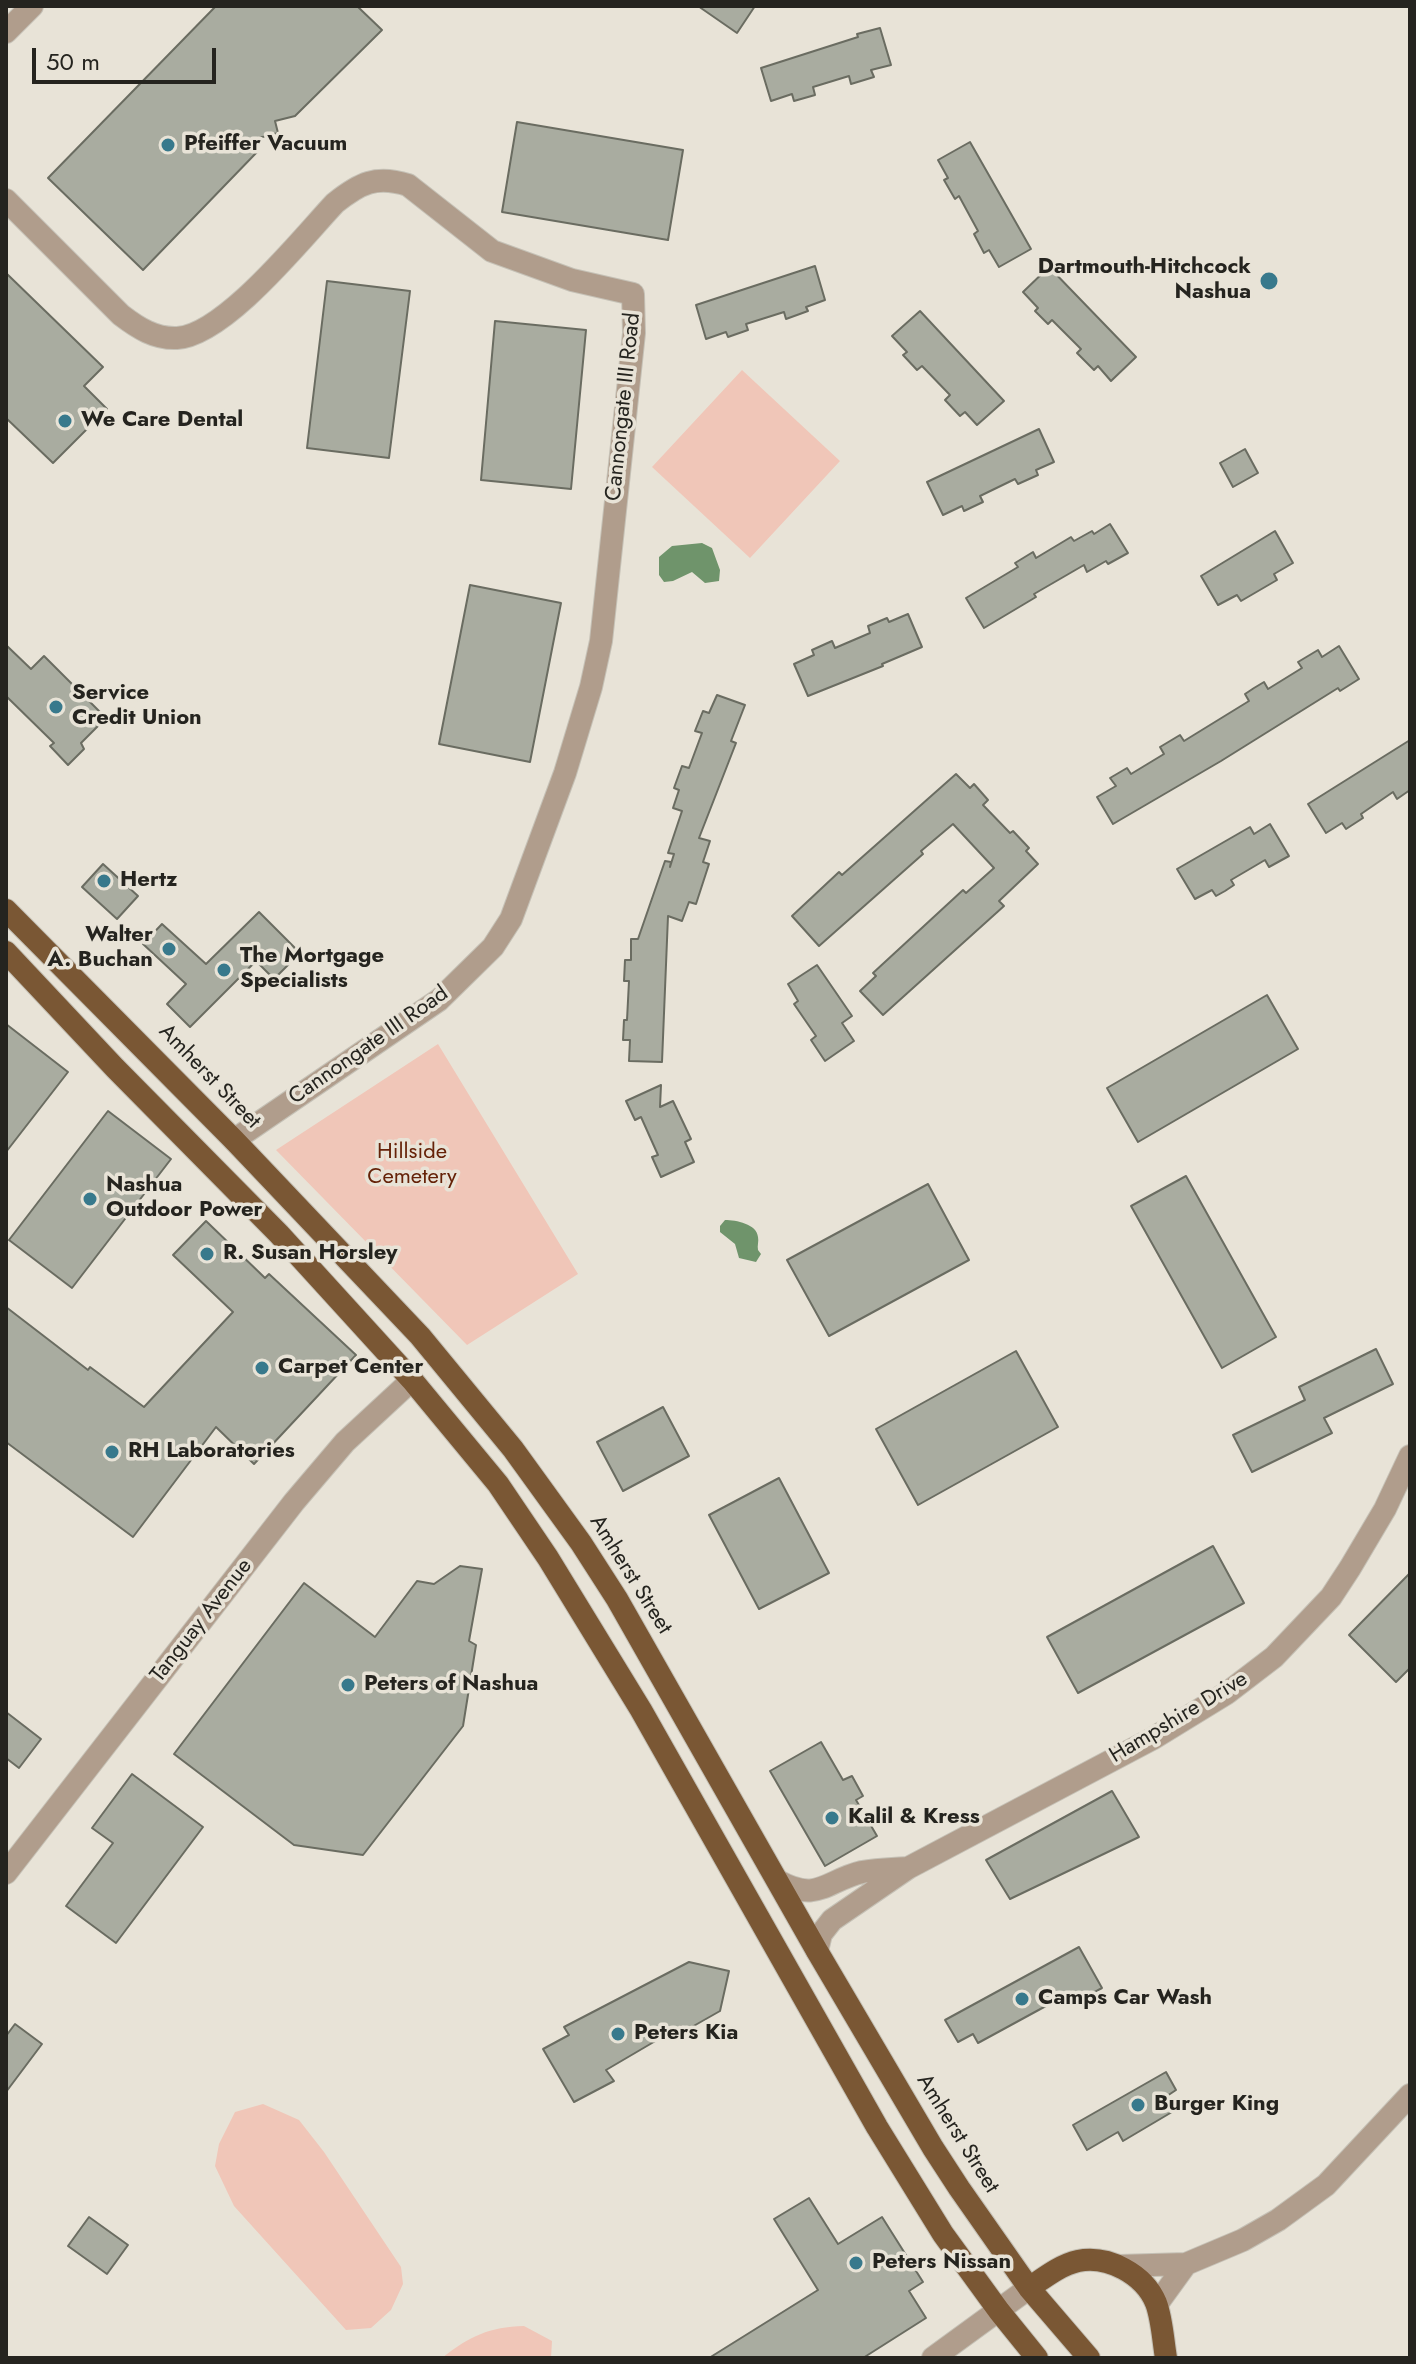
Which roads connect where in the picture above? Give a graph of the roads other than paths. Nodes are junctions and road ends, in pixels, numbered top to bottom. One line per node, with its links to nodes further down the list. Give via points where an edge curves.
1 (32, 6): 2 (street)
2 (6, 32)
3 (6, 200): 6 (street, Cannongate III Road, via 121,315 158,336 179,338 234,308 335,203 370,181 408,185 492,251 572,280 633,294 634,333 598,656 581,726 511,919 493,947 439,1000)
4 (6, 910): 6 (highway, Amherst Street)
5 (6, 952): 7 (highway)
6 (234, 1140): 11 (highway, Amherst Street, via 420,1336 546,1493 617,1599)
7 (412, 1380): 10 (street, Tanguay Avenue, via 345,1442 294,1502); 18 (highway, via 498,1484 548,1558 641,1710 877,2127 943,2234)
8 (1410, 1456): 9 (street, Hampshire Drive, via 1385,1509 1331,1597 1274,1657 1152,1739)
9 (908, 1868): 11 (street, Hampshire Drive, via 862,1872 813,1891); 12 (street, Hampshire Drive, via 832,1920)
10 (6, 1873)
11 (778, 1881): 12 (highway, Amherst Street)
12 (817, 1951): 16 (highway, Amherst Street, via 939,2158)
13 (1410, 2095): 14 (street, via 1345,2167 1302,2204 1243,2240)
14 (1186, 2264): 15 (street); 17 (street)
15 (1119, 2266): 16 (highway, via 1081,2261); 17 (highway, via 1144,2284)
16 (1029, 2288): 18 (street); 21 (highway, Amherst Street)
17 (1157, 2304): 22 (highway)
18 (999, 2311): 19 (street); 20 (highway)
19 (933, 2358)
20 (1037, 2358)
21 (1089, 2358)
22 (1166, 2358)

